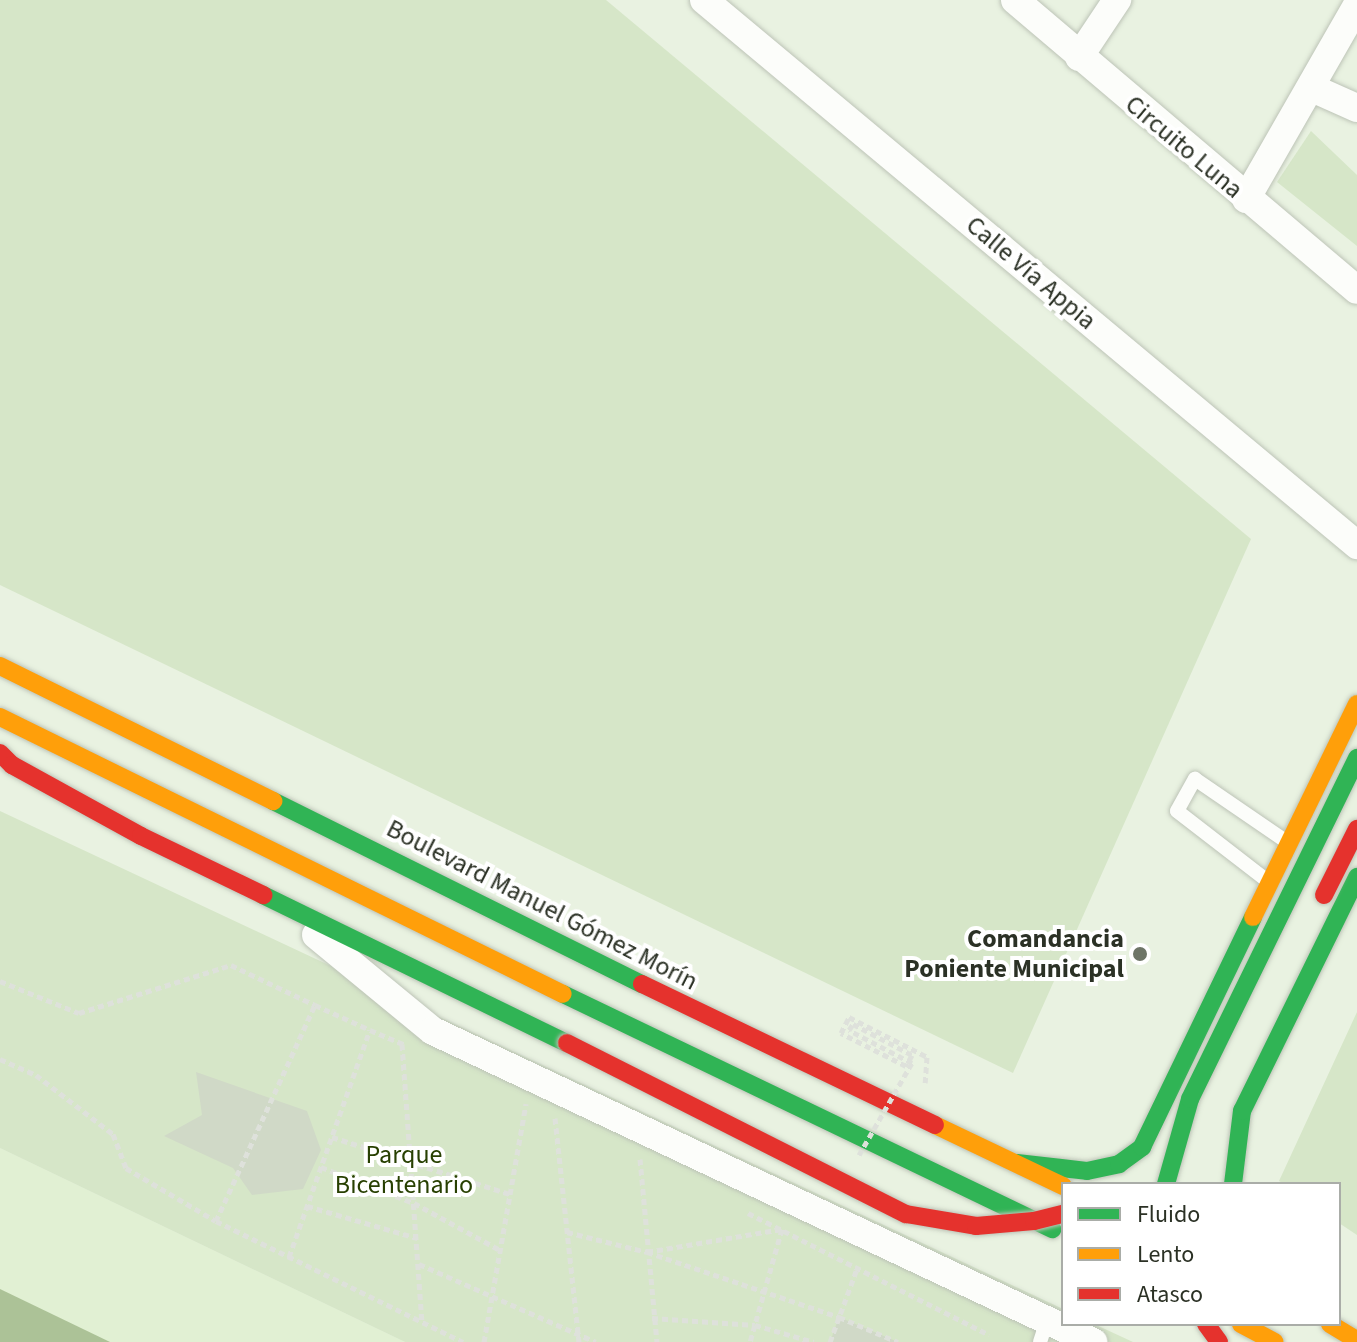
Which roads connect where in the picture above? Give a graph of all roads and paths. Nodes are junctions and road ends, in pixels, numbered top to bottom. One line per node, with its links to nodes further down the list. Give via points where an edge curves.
1 (704, 0): 10 (street, Calle Vía Appia)
2 (1015, 0): 5 (street, Circuito Luna)
3 (1117, 0): 5 (street)
4 (1357, 5): 6 (street)
5 (1079, 57): 8 (street, Circuito Luna)
6 (1312, 88): 7 (street); 8 (street)
7 (1357, 108)
8 (1246, 199): 9 (street, Circuito Luna)
9 (1357, 290)
10 (1357, 545)
11 (0, 666): 30 (main road, Boulevard Manuel Gómez Morín)
12 (1357, 704): 17 (main road)
13 (0, 717): 47 (main road)
14 (0, 753): 20 (main road, via 12,765 141,836)
15 (1357, 758): 38 (main road, bridge, via 1190,1099)
16 (1357, 829): 21 (main road, bridge)
17 (1290, 845): 19 (main road); 19 (lane, via 1195,779 1177,811)
18 (1357, 877): 28 (main road)
19 (1271, 883): 26 (main road)
20 (271, 900): 44 (main road, bridge, via 906,1214 976,1226); 61 (street, via 433,1031)
21 (1316, 911)
22 (0, 981): 23 (path, via 79,1013 231,965)
23 (315, 1005): 24 (path); 45 (path)
24 (370, 1030): 32 (path); 36 (path, via 402,1044)
25 (0, 1059): 45 (path, via 36,1075 113,1134 126,1168)
26 (1170, 1086): 31 (main road, via 1175,1116 1189,1131); 35 (main road, via 1142,1147 1119,1164 1087,1171)
27 (526, 1104): 41 (path)
28 (1242, 1111): 31 (main road, via 1231,1127); 39 (main road)
29 (555, 1118): 46 (path)
30 (923, 1118): 34 (path, bridge, via 927,1057 849,1017 841,1033 906,1066 912,1055 853,1024 849,1030 912,1063); 35 (main road, Boulevard Manuel Gómez Morín)
31 (1208, 1131): 38 (main road, bridge)
32 (332, 1137): 36 (path); 37 (path)
33 (640, 1159): 50 (path)
34 (856, 1161)
35 (1017, 1163): 40 (main road, Boulevard Manuel Gómez Morín)
36 (411, 1165): 41 (path); 42 (path)
37 (321, 1167): 42 (path); 43 (path)
38 (1159, 1178)
39 (1233, 1182)
40 (1061, 1185)
41 (510, 1194): 49 (path)
42 (414, 1203): 48 (path); 49 (path)
43 (307, 1206): 48 (path); 51 (path)
44 (1061, 1214)
45 (216, 1221): 51 (path)
46 (567, 1232): 50 (path); 63 (path)
47 (1061, 1233)
48 (417, 1238): 52 (path)
49 (500, 1250): 54 (path)
50 (647, 1252): 53 (path); 53 (path, via 782,1229); 56 (path)
51 (289, 1257): 57 (path)
52 (419, 1264): 54 (path); 57 (path)
53 (764, 1291): 55 (path); 58 (path)
54 (492, 1296): 63 (path); 66 (path)
55 (839, 1317): 62 (path, via 858,1266); 71 (path); 72 (path)
56 (652, 1318): 58 (path); 68 (path)
57 (422, 1322): 65 (path)
58 (755, 1325): 69 (path); 70 (path)
59 (1245, 1326): 74 (main road)
60 (1333, 1326): 64 (main road)
61 (1044, 1331): 73 (street)
62 (989, 1335)
63 (579, 1339): 67 (path)
64 (1357, 1340)
65 (463, 1342)
66 (484, 1342)
67 (596, 1342)
68 (657, 1342)
69 (750, 1342)
70 (814, 1342)
71 (830, 1342)
72 (898, 1342)
73 (1093, 1342)
74 (1275, 1342)

